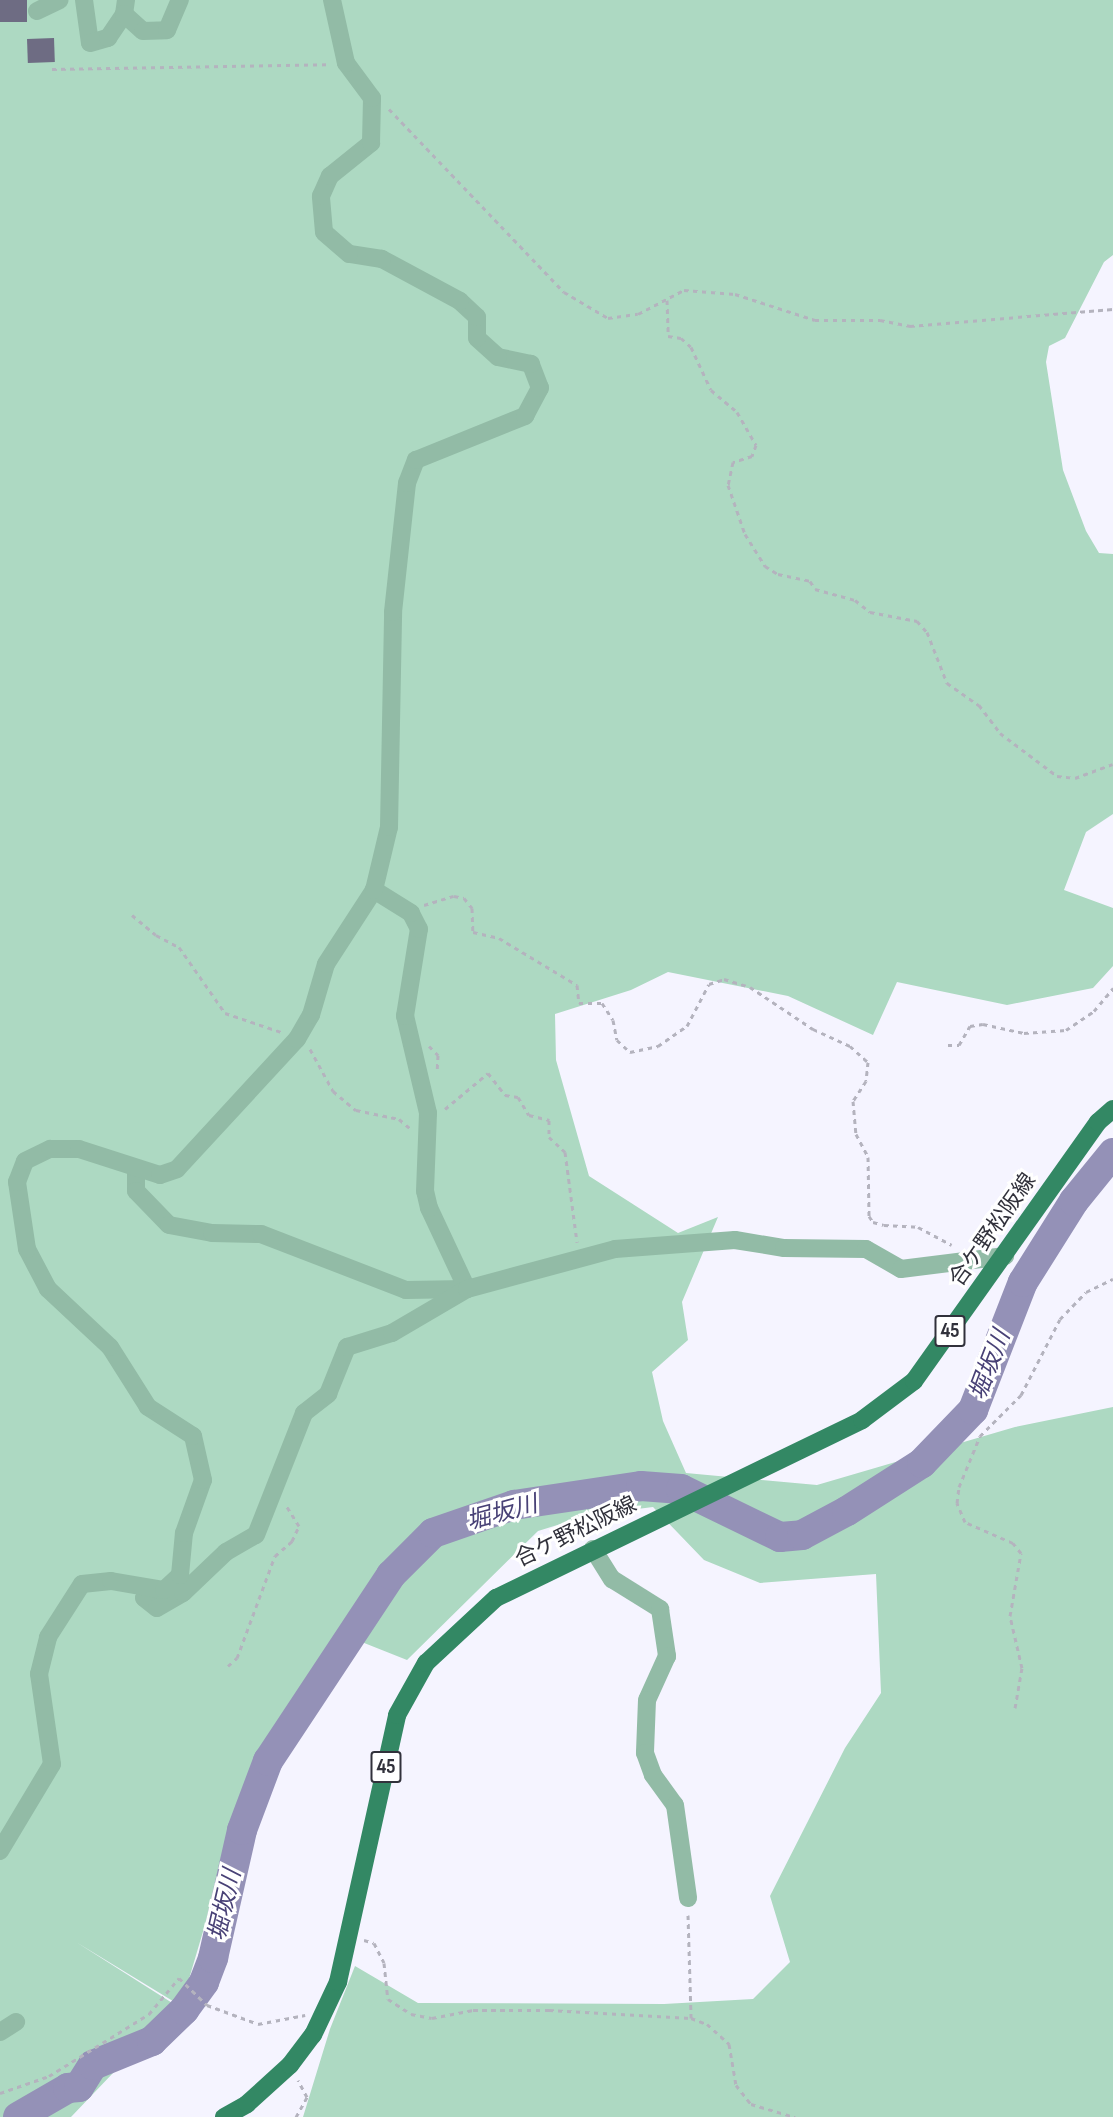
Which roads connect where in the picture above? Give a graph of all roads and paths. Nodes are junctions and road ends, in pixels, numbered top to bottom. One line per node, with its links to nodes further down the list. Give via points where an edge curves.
1 (60, 0): 6 (street)
2 (84, 0): 5 (street, via 90,43 108,39)
3 (180, 0): 5 (street, via 167,30 143,31)
4 (332, 0): 7 (street)
5 (125, 7)
6 (37, 11)
7 (346, 63): 8 (path); 9 (street)
8 (52, 69)
9 (372, 98): 10 (path, via 390,110 439,158 564,292 608,318 639,314); 13 (street, via 371,143 330,176 321,196 324,232 349,254 382,259 460,301 477,317 477,338 498,357 531,364 540,388 525,416 416,460 407,483 393,612 389,827)
10 (667, 299): 11 (path, via 684,290 735,294 815,320 880,320 910,326); 12 (path, via 668,336 681,338 691,347 711,390 737,412 756,445 752,456 734,462 728,485 745,534 765,566 778,574 810,581 815,589 855,600 870,612 917,621 927,632 947,683 979,705 1000,733 1057,776 1075,778)
11 (1113, 309)
12 (1113, 764)
13 (374, 891): 14 (street); 17 (street, via 326,964 311,1015)
14 (411, 913): 20 (street, via 419,929 405,1016); 22 (path, via 454,896 464,898 472,908 473,932 499,938 577,985 579,1003 602,1003 613,1020 617,1040 630,1052 658,1046 687,1026 709,984 724,979 750,987 813,1029 850,1046 868,1062 866,1081 853,1101 856,1134 868,1157 869,1216 873,1222 884,1225 918,1227)
15 (132, 915): 17 (path, via 156,935 179,946 225,1013)
16 (1113, 988): 18 (path, via 1094,1011 1066,1030 1024,1034 983,1024 970,1026 958,1045)
17 (297, 1039): 20 (path, via 309,1046 333,1091 356,1110 399,1119 419,1136); 21 (street, via 177,1169 160,1175)
18 (948, 1045)
19 (1113, 1109): 23 (main road, 合ケ野松阪線 / 45, via 1098,1122)
20 (428, 1121): 24 (path, via 488,1073 505,1095 518,1097 528,1115 549,1120 549,1137 565,1152); 26 (street, via 425,1191 429,1208)
21 (136, 1170): 26 (street, via 136,1191 169,1225 212,1233 261,1234 406,1290); 29 (street, via 79,1149 50,1149 25,1161 17,1182 27,1250 48,1289 110,1347 148,1407 193,1436 203,1480 184,1533 180,1575)
22 (962, 1250)
23 (1005, 1256): 24 (street, via 901,1269 866,1249 784,1248 735,1240 615,1249); 28 (main road, 合ケ野松阪線 / 45, via 914,1381 862,1420)
24 (579, 1259): 26 (street)
25 (1113, 1280): 31 (path, via 1086,1292 1060,1318 1021,1395 980,1436 958,1487 957,1503 965,1522 1013,1543 1021,1553 1010,1616 1022,1668)
26 (467, 1289): 27 (street, via 392,1333 347,1347 328,1394 304,1413)
27 (274, 1489): 29 (street, via 256,1535 226,1552 183,1593 157,1608 144,1598); 30 (path, via 299,1526 292,1540 275,1556 237,1658)
28 (593, 1550): 33 (street, via 612,1579 660,1609 667,1656 647,1700 645,1753 654,1775 675,1805); 34 (main road, 合ケ野松阪線 / 45, via 496,1598 426,1664 398,1715)
29 (164, 1590): 32 (street, via 111,1581 82,1584 48,1637 39,1674 52,1764)
30 (228, 1666)
31 (1015, 1708)
32 (0, 1851)
33 (688, 1898): 36 (path)
34 (348, 1936): 35 (main road, 合ケ野松阪線 / 45, via 338,1982); 36 (path, via 374,1943 384,1963 388,1999 411,2013 432,2018 473,2010 549,2010)
35 (324, 2012): 39 (main road, 合ケ野松阪線 / 45, via 313,2035); 40 (path, via 258,2024 207,2005 179,1978 149,2014 49,2076)
36 (691, 2018): 43 (path, via 708,2024 729,2044 736,2085 751,2104)
37 (16, 2022): 38 (street)
38 (0, 2032)
39 (290, 2065): 41 (main road, 合ケ野松阪線 / 45, via 247,2104); 42 (path, via 307,2097)
40 (0, 2093)
41 (224, 2117)
42 (296, 2117)
43 (795, 2117)

